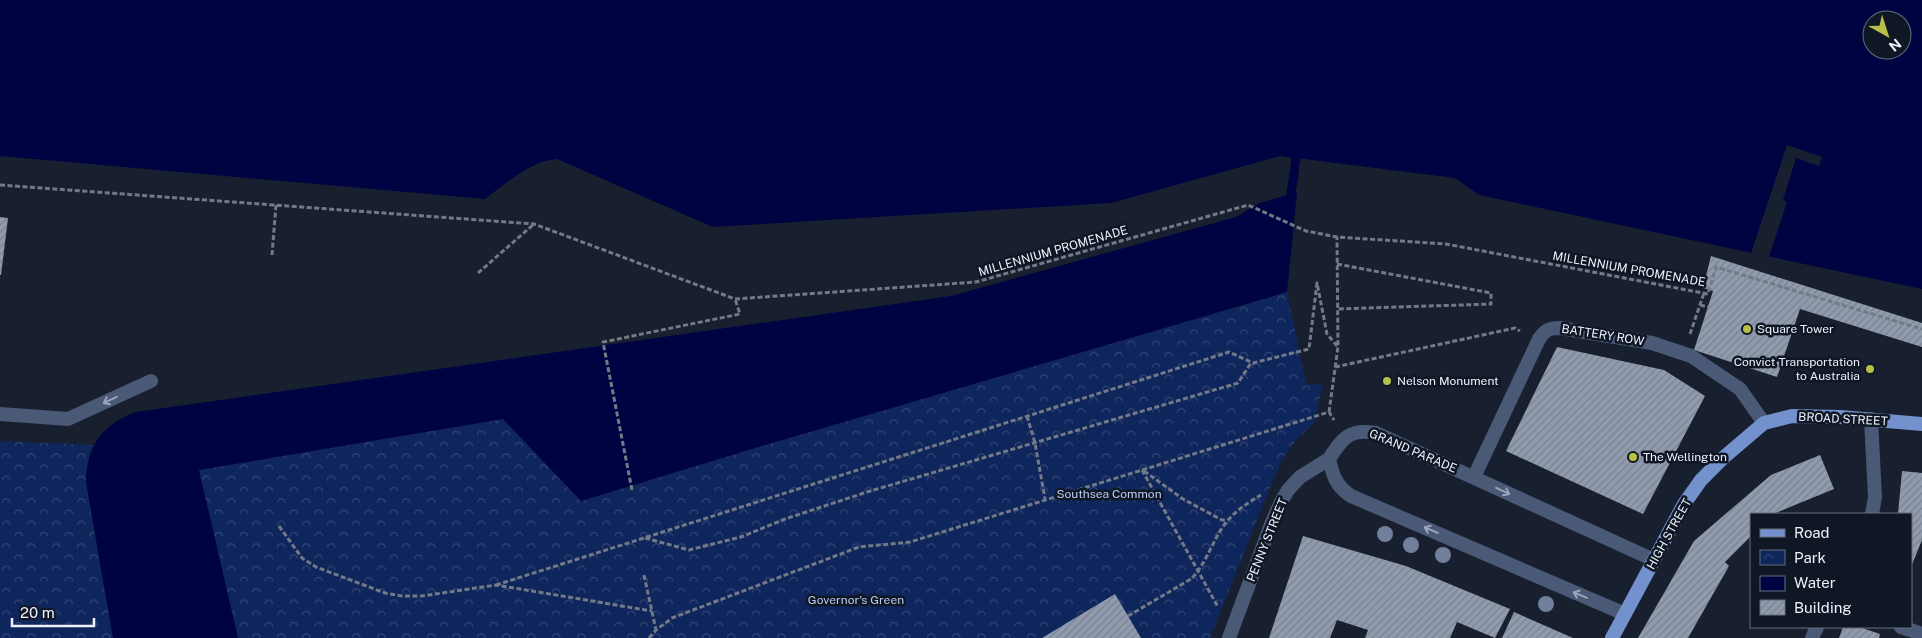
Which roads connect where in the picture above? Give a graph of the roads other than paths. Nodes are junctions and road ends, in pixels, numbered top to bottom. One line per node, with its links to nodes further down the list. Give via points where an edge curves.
1 (152, 381): 2 (street, one-way to 2, via 68,419)
2 (2, 415)
3 (1871, 419): 4 (main road, BROAD STREET, via 1792,416); 5 (main road, BROAD STREET); 8 (street, via 1875,498)
4 (1764, 423): 7 (street, BATTERY ROW, via 1740,389 1691,356 1652,343 1550,328 1539,339); 9 (main road, HIGH STREET, via 1701,480 1684,504)
5 (1922, 424)
6 (1329, 459): 7 (street, GRAND PARADE, via 1346,437 1365,431); 10 (street, one-way to 6, via 1351,496 1335,481); 12 (street, PENNY STREET, via 1300,477 1281,502)
7 (1474, 477): 9 (street, GRAND PARADE, one-way to 9)
8 (1872, 513)
9 (1654, 560): 10 (main road, HIGH STREET)
10 (1624, 614): 14 (main road, HIGH STREET)
11 (1903, 628): 13 (street)
12 (1230, 635)
13 (1920, 635)
14 (1612, 638)

